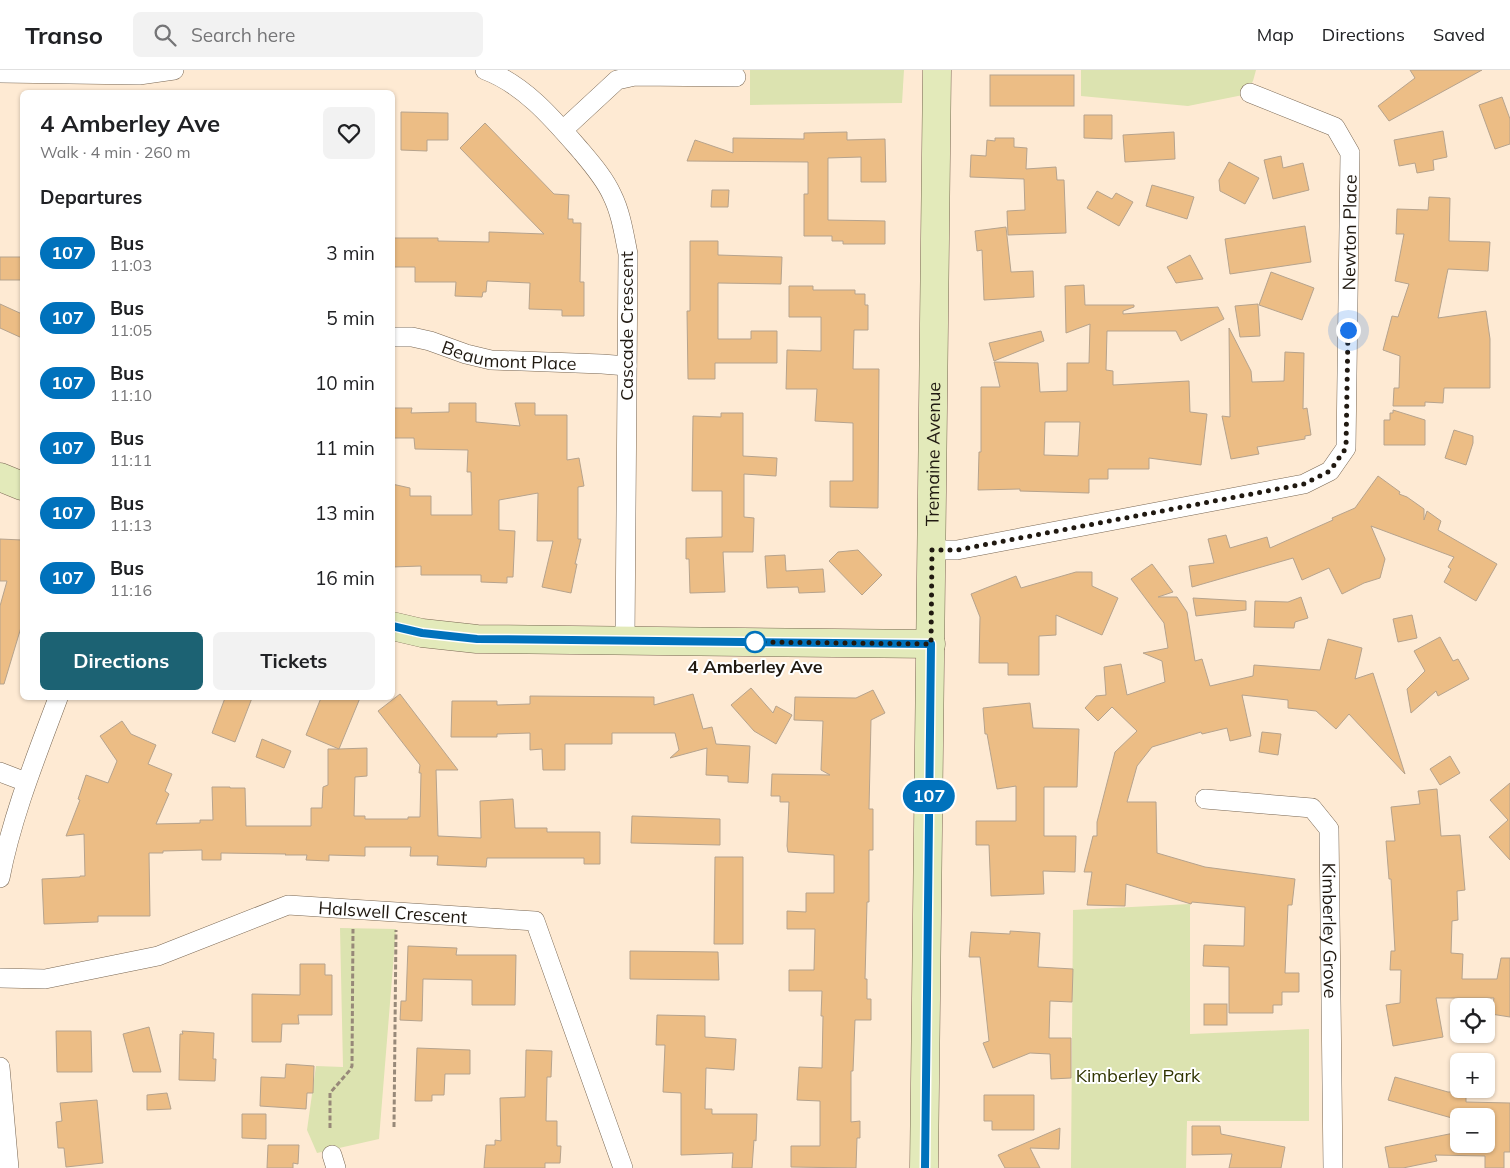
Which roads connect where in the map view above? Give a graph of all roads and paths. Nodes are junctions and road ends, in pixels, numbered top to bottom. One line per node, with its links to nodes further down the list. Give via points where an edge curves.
1 (174, 70): 4 (street, via 139,75)
2 (485, 70): 7 (street, Cascade Crescent, via 521,90)
3 (937, 70): 12 (main road, Tremaine Avenue)
4 (0, 73)
5 (736, 77): 7 (street, via 635,76 617,80)
6 (1250, 93): 12 (street, Newton Place, via 1335,127 1350,153 1346,448 1330,471 1304,484 957,550)
7 (563, 130): 9 (street, Cascade Crescent, via 612,193 622,220 628,254)
8 (395, 337): 9 (street, Beaumont Place, via 412,337 491,360)
9 (627, 366): 14 (street, Cascade Crescent)
10 (0, 477): 11 (main road)
11 (20, 485)
12 (932, 550): 15 (main road, Tremaine Avenue)
13 (395, 627): 14 (main road, via 458,638)
14 (624, 641): 15 (main road)
15 (931, 644): 29 (main road, Tremaine Avenue)
16 (57, 700): 18 (street)
17 (0, 772): 18 (street)
18 (26, 782): 20 (street)
19 (1205, 799): 30 (street, Kimberley Grove, via 1312,808 1329,829)
20 (0, 878)
21 (396, 922): 25 (path)
22 (353, 930): 26 (path, via 352,1066 330,1093)
23 (0, 978): 28 (street, Halswell Crescent, via 45,979 158,956 288,905 535,921)
24 (0, 1067): 27 (street)
25 (394, 1127)
26 (330, 1128)
27 (9, 1168)
28 (623, 1168)
29 (924, 1168)
30 (1333, 1168)

